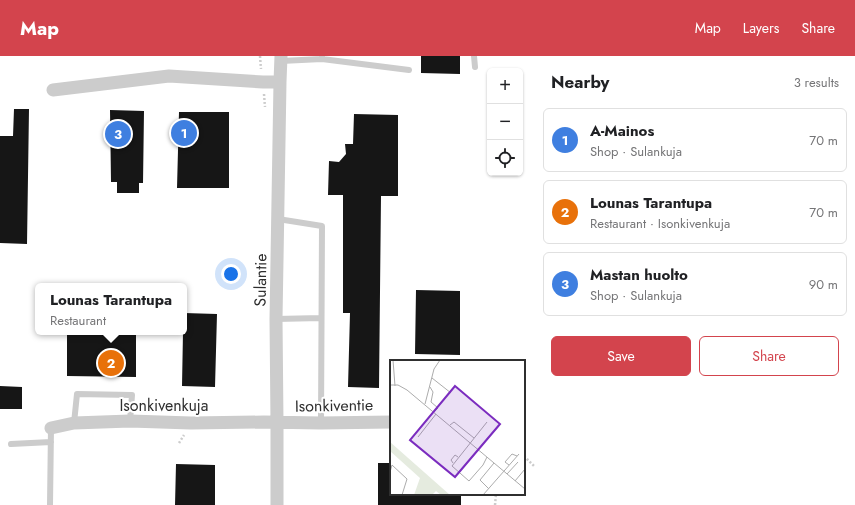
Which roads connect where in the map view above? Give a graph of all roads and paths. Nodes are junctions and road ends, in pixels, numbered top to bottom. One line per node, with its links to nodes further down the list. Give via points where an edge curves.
1 (474, 56): 4 (lane)
2 (322, 57): 3 (lane); 5 (lane)
3 (281, 58): 6 (street, Sulantie)
4 (474, 67)
5 (409, 70)
6 (280, 82): 7 (street, via 169,76); 8 (street, Sulantie)
7 (53, 90)
8 (278, 219): 9 (lane, via 322,226); 10 (street, Sulantie)
9 (321, 318): 10 (lane); 15 (lane)
10 (276, 319): 14 (street, Sulantie)
11 (130, 421): 13 (street, Isonkivenkuja); 13 (lane, via 132,395 77,394); 14 (street, Isonkivenkuja)
12 (390, 422): 15 (street, Isonkiventie)
13 (74, 423): 16 (street, Isonkivenkuja)
14 (277, 423): 15 (street, Isonkiventie); 23 (street, Sulantie)
15 (321, 423)
16 (51, 428): 17 (lane)
17 (51, 442): 18 (lane); 22 (lane)
18 (11, 444)
19 (525, 457): 20 (path)
20 (535, 468)
21 (496, 495): 24 (path)
22 (50, 505)
23 (276, 505)
24 (495, 505)

